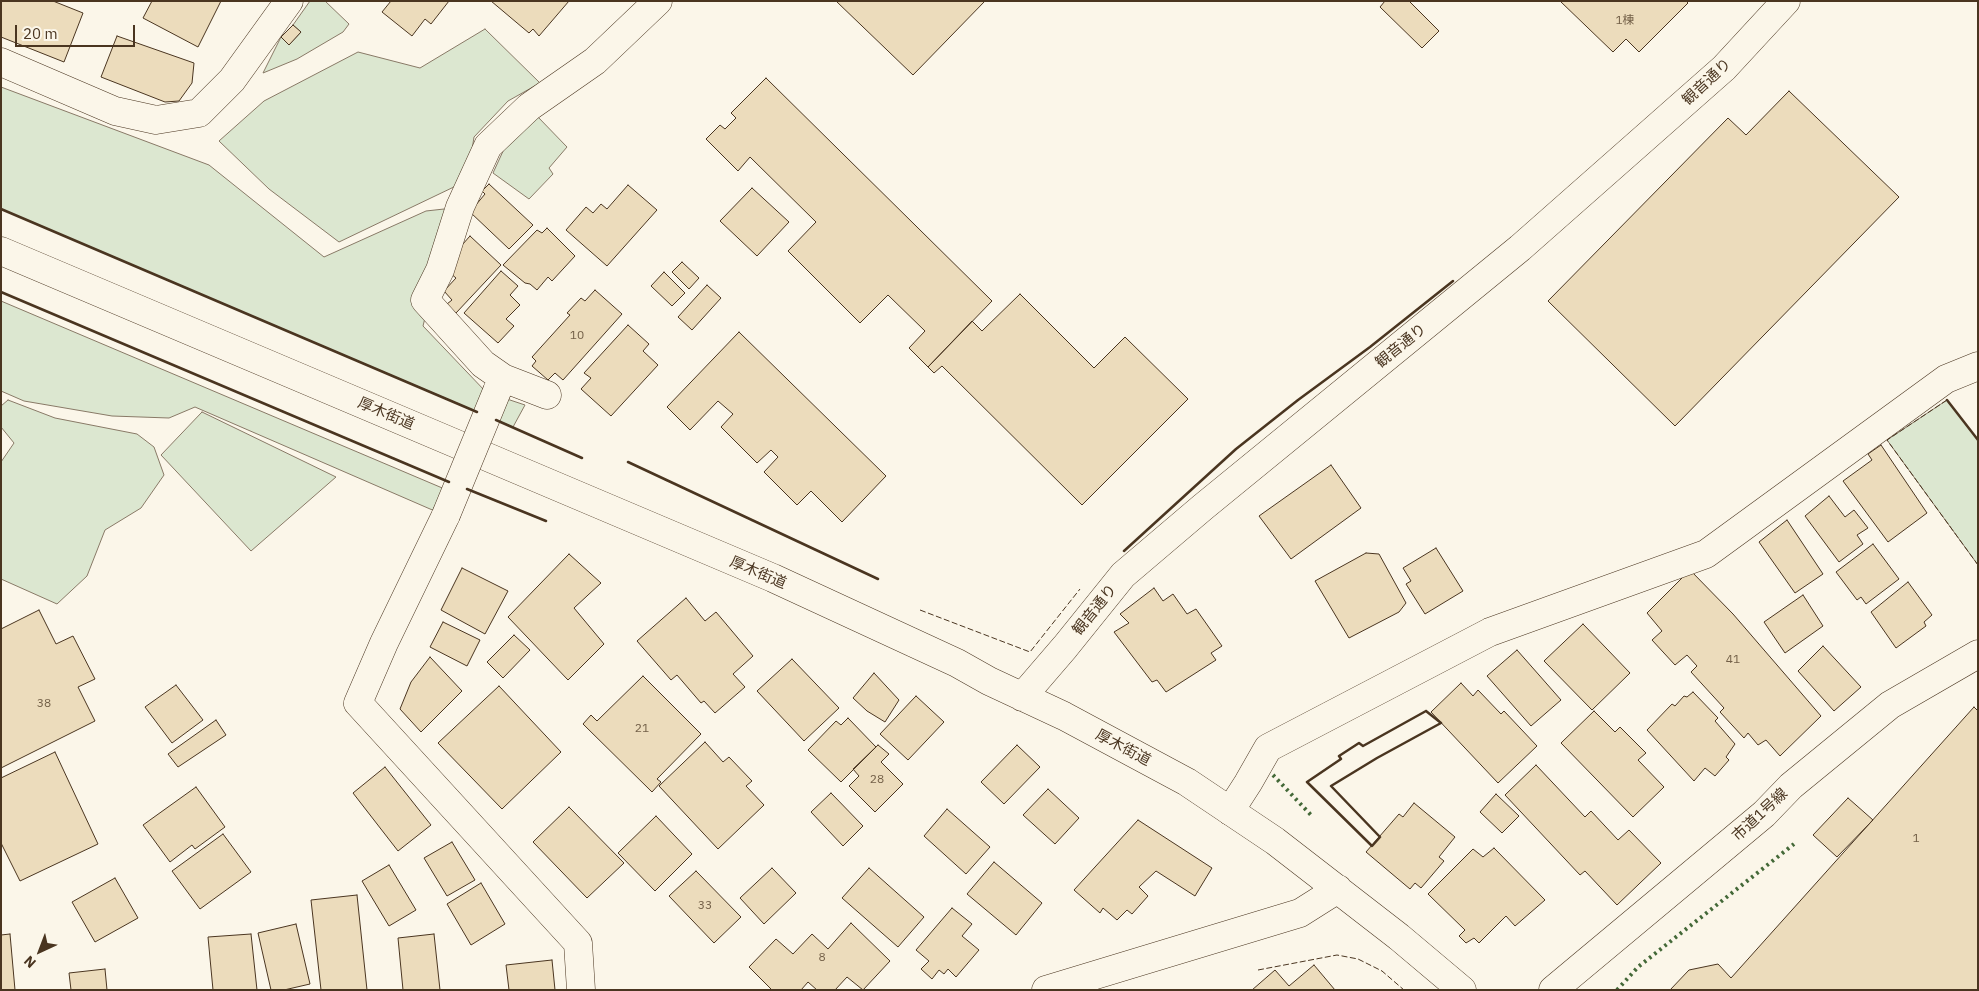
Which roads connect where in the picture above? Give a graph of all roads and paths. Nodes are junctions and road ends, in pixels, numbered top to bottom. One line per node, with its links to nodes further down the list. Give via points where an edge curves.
1 (289, 1): 4 (street, via 232,80 198,113 156,120 115,111)
2 (658, 1): 7 (street, via 595,61 529,107 488,146 460,207 440,270 424,300)
3 (1786, 1): 10 (street, 観音通り, via 1724,68 1520,248 1123,575)
4 (1, 62)
5 (1, 251): 10 (street, 厚木街道, via 773,578)
6 (1978, 366): 11 (street, via 1946,379 1706,554 1490,632 1268,748)
7 (500, 384): 8 (street); 13 (street, bridge, via 446,515 358,703 578,943)
8 (546, 395)
9 (1978, 654): 16 (street, 市道1号線, via 1890,705)
10 (1022, 696): 11 (street, 厚木街道, via 1187,782)
11 (1230, 810): 12 (street, 厚木街道)
12 (1338, 889): 14 (street, via 1300,913); 15 (street, 厚木街道)
13 (581, 990)
14 (1046, 990)
15 (1462, 990)
16 (1553, 990)

